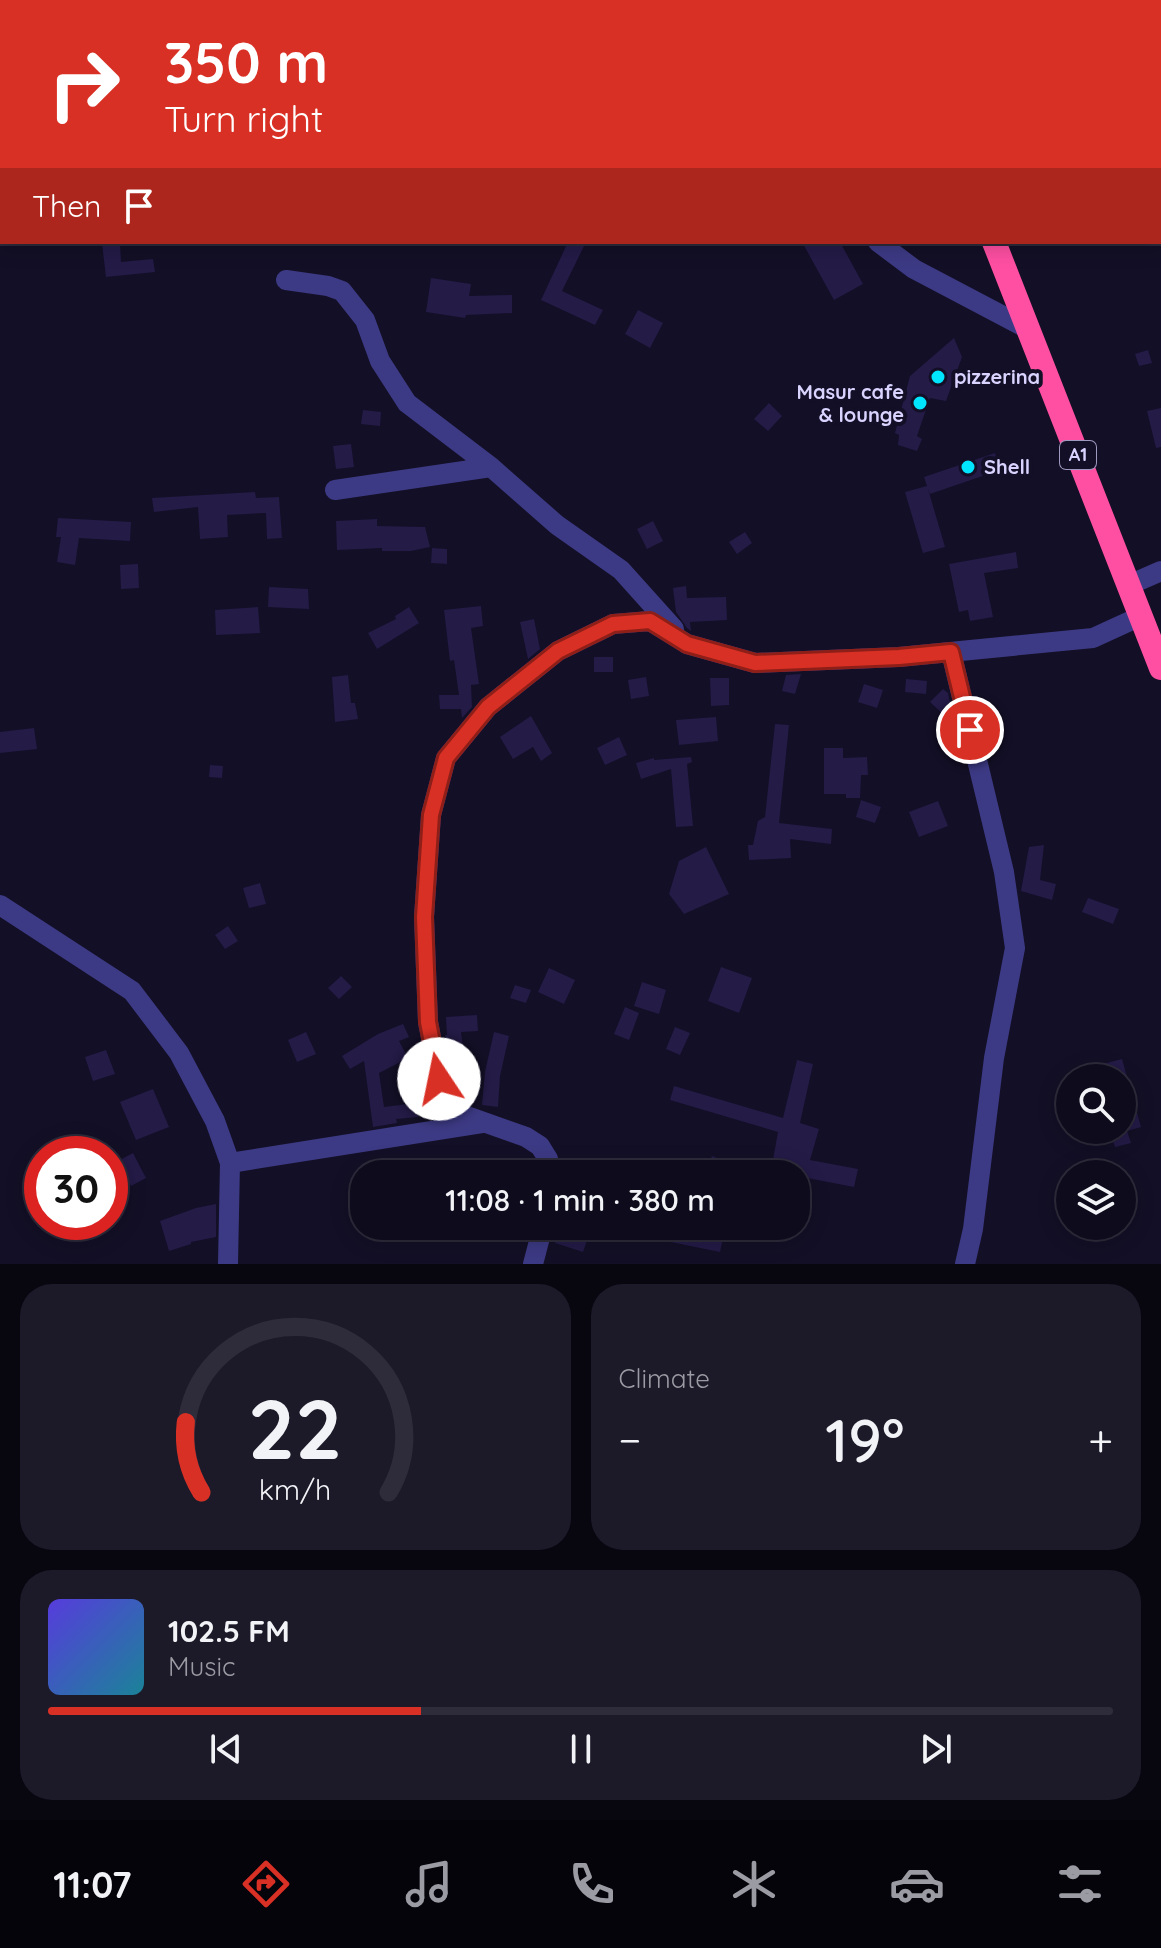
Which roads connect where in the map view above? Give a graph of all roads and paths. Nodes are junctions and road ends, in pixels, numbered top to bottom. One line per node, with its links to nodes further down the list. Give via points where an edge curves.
1 (881, 244): 4 (street, via 914,269)
2 (995, 244): 4 (highway, A1 / A1)
3 (286, 280): 5 (street, via 342,291 365,320 380,361 407,403)
4 (1028, 329): 8 (highway, A1 / A1)
5 (491, 467): 6 (street); 10 (street, via 557,525 621,570)
6 (335, 490)
7 (1161, 571): 8 (street)
8 (1129, 585): 9 (highway, A1 / A1)
9 (1141, 616): 11 (street, via 1093,638); 12 (highway, A1 / A1)
10 (687, 644): 11 (street, via 755,663); 14 (street, via 650,621 613,624 558,651 488,707 446,758 431,815 425,902 428,1022 447,1101)
11 (951, 652): 20 (street, via 1004,872 1015,948)
12 (1161, 668)
13 (0, 905): 16 (street, via 132,991 179,1053 215,1121)
14 (482, 1123): 15 (street, via 526,1137); 16 (street)
15 (548, 1160)
16 (230, 1163): 18 (street)
17 (539, 1240): 19 (street)
18 (228, 1264)
19 (533, 1264)
20 (965, 1264)

